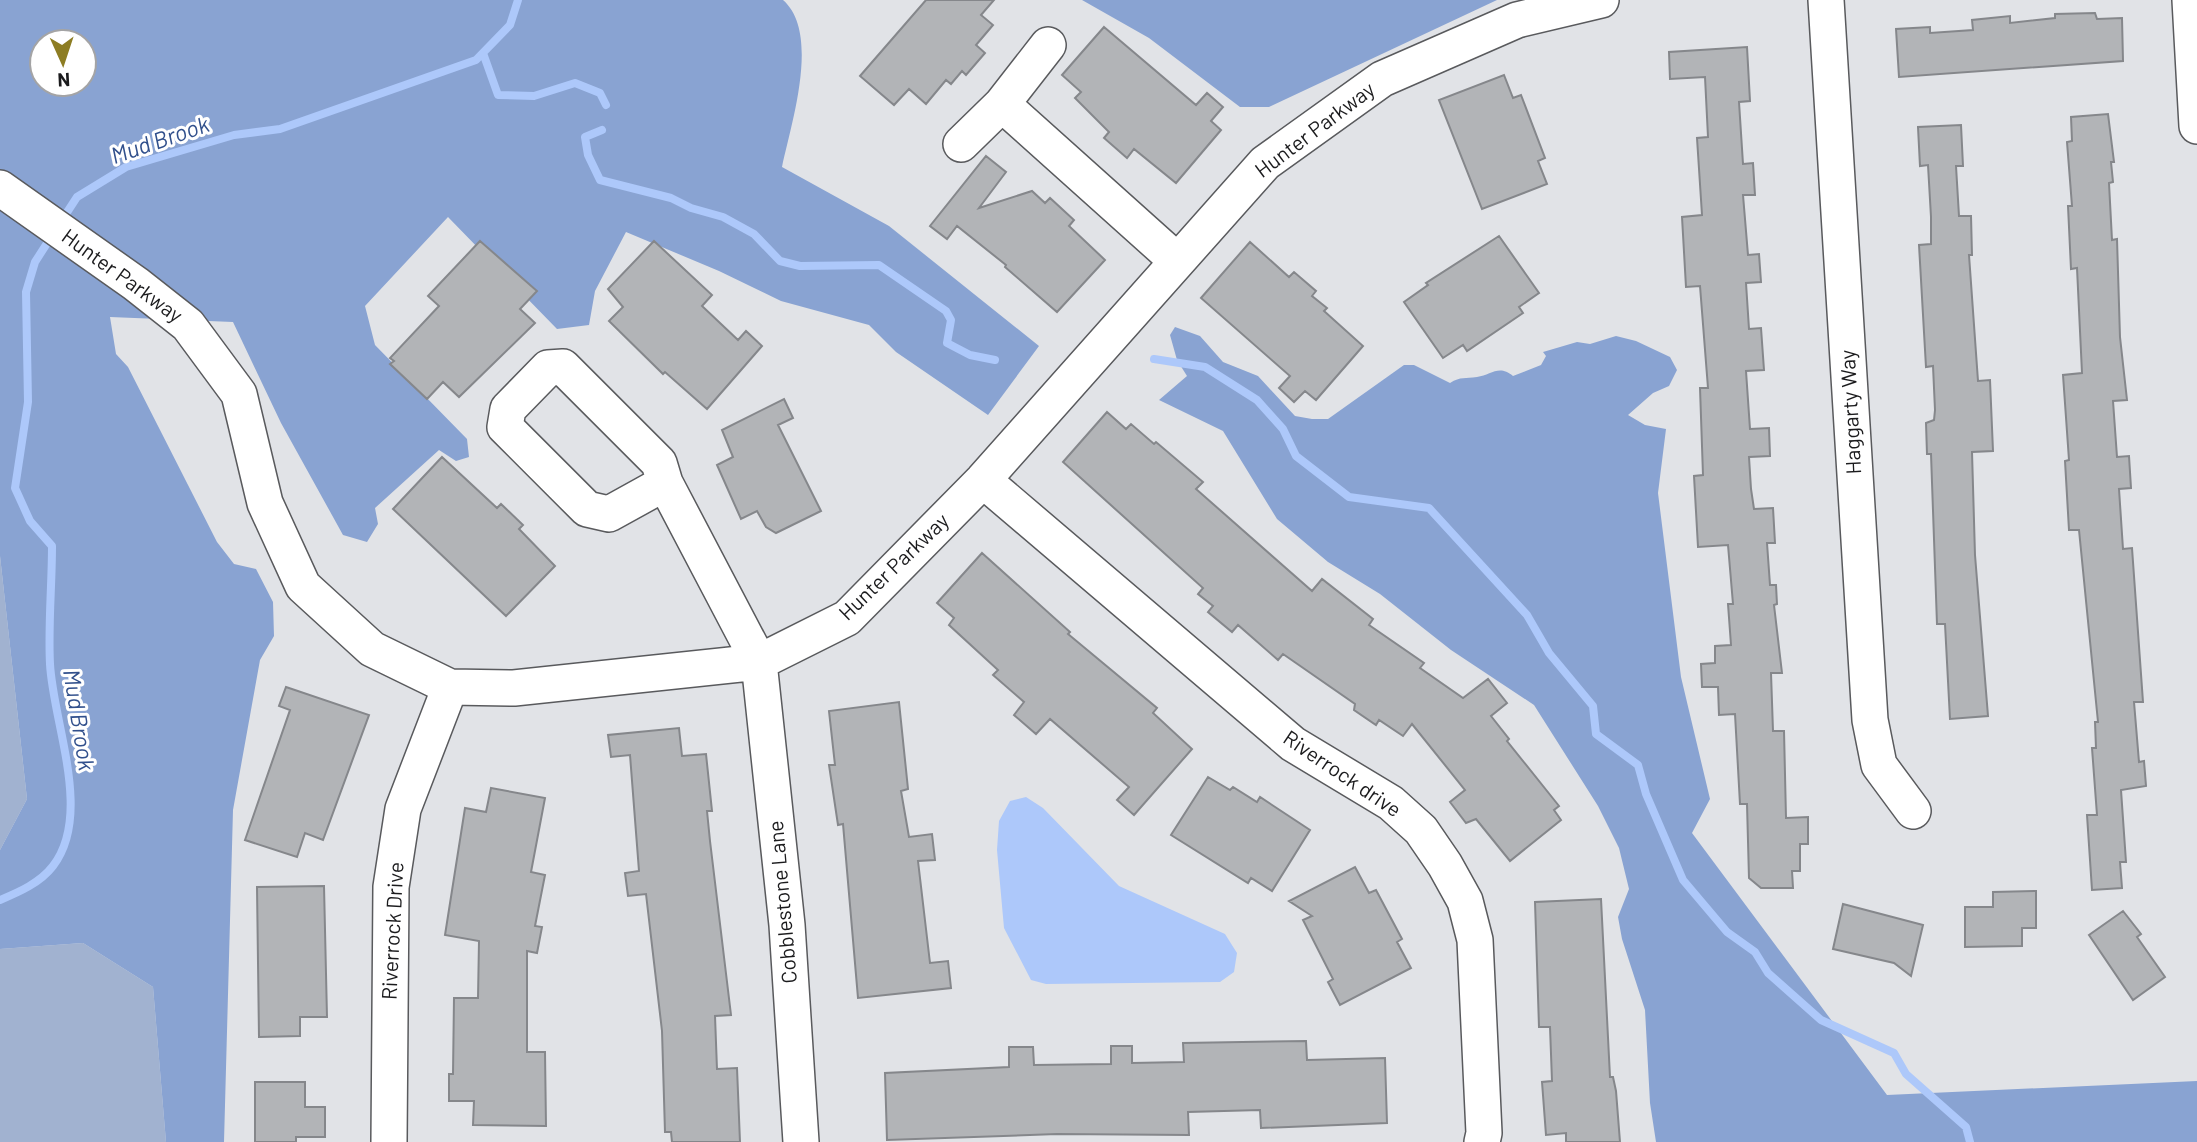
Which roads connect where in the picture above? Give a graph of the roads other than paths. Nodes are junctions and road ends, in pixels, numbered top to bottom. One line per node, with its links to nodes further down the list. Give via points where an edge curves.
1 (1601, 0): 9 (street, Hunter Parkway, via 1517,19 1382,79 1265,163)
2 (1826, 0): 14 (street, Haggarty Way, via 1870,720 1879,765)
3 (2190, 0): 6 (street)
4 (1048, 45): 5 (street)
5 (1002, 104): 7 (street); 9 (street)
6 (2197, 125)
7 (961, 144)
8 (0, 188): 13 (street, Hunter Parkway, via 188,326 239,394 265,503 303,586 372,649)
9 (1176, 260): 10 (street, Hunter Parkway)
10 (983, 480): 12 (street, Hunter Parkway, via 847,618); 17 (street, Riverrock drive, via 1293,744 1391,803 1421,831 1465,901 1475,940)
11 (666, 483): 11 (street, via 659,463 563,367 548,368 508,409 505,428 587,509 610,514); 12 (street)
12 (759, 662): 13 (street, Hunter Parkway, via 514,688); 16 (street, Cobblestone Lane, via 788,925)
13 (450, 687): 15 (street, Riverrock Drive, via 403,809 391,887)
14 (1913, 811)
15 (389, 1142)
16 (801, 1142)
17 (1482, 1142)

